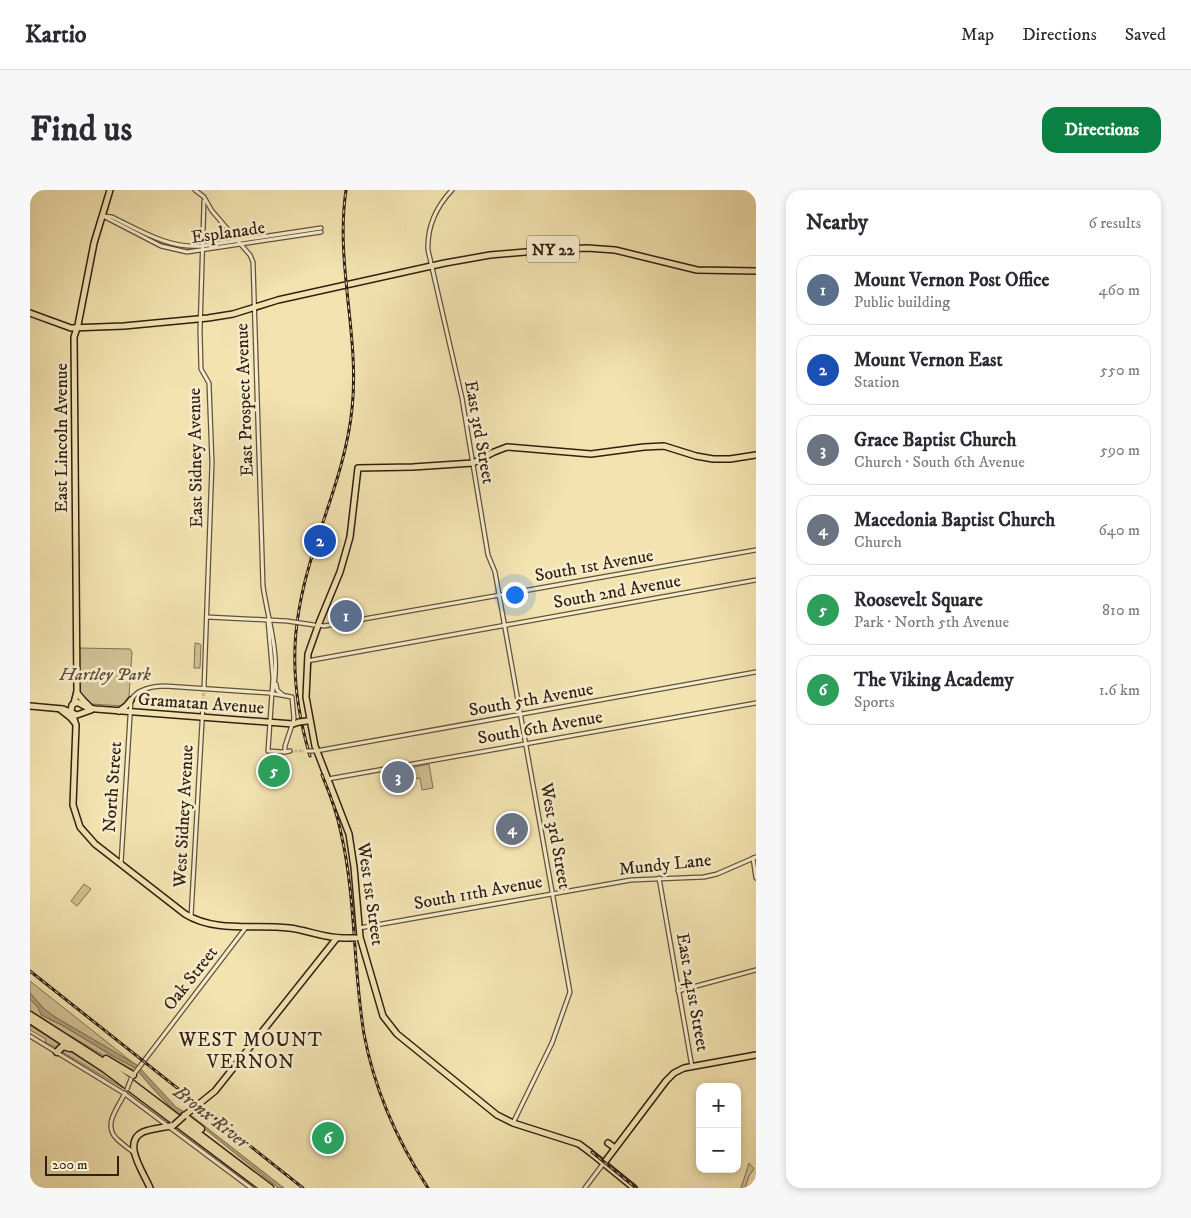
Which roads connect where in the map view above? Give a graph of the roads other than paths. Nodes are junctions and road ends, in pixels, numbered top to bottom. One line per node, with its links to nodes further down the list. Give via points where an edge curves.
1 (110, 190): 7 (main road, East Lincoln Avenue)
2 (195, 190): 4 (street, East Prospect Avenue)
3 (452, 190): 12 (street, East 3rd Street, via 439,206 429,230)
4 (204, 199): 5 (street, East Prospect Avenue); 6 (street, East Sidney Avenue)
5 (212, 211): 6 (street); 8 (street, East Prospect Avenue)
6 (203, 213): 10 (street, East Sidney Avenue)
7 (102, 216): 10 (street, Esplanade, via 112,217 165,242 186,247); 11 (street, Esplanade, via 167,248 187,252); 17 (main road, East Lincoln Avenue)
8 (237, 240): 9 (street, East Prospect Avenue); 9 (street, Esplanade, via 321,230); 10 (street, Esplanade)
9 (240, 243): 11 (street, Esplanade); 14 (street, East Prospect Avenue, via 253,262)
10 (202, 246): 11 (street, East Sidney Avenue)
11 (202, 250): 16 (street, East Sidney Avenue)
12 (431, 266): 13 (main road, NY 22, via 490,255 587,248 621,252 697,270); 14 (main road, NY 22); 19 (street, East 3rd Street, via 462,398)
13 (756, 271)
14 (255, 307): 16 (main road, NY 22); 24 (street, East Prospect Avenue, via 263,586)
15 (30, 313): 17 (main road, NY 22, via 62,326)
16 (200, 319): 17 (main road, NY 22); 23 (street, East Sidney Avenue, via 201,369 210,387 212,463)
17 (77, 328): 34 (main road, East Lincoln Avenue, via 74,341)
18 (756, 455): 19 (main road, via 713,459 664,446 591,454 507,447)
19 (473, 463): 22 (street, East 3rd Street, via 488,555); 26 (main road, West 1st Street, via 358,468 347,550)
20 (756, 550): 22 (street, South 1st Avenue)
21 (756, 580): 27 (street, South 2nd Avenue)
22 (499, 596): 26 (street, South 1st Avenue, via 333,625); 27 (street, East 3rd Street)
23 (207, 617): 24 (street, South 1st Avenue); 33 (street, East Sidney Avenue)
24 (268, 620): 25 (street, South 1st Avenue); 28 (street, East Prospect Avenue); 35 (street, East Prospect Avenue)
25 (278, 620): 26 (street, South 1st Avenue, bridge); 28 (street)
26 (316, 625): 29 (main road, West 1st Street)
27 (504, 625): 29 (street, South 2nd Avenue); 32 (street, East 3rd Street)
28 (271, 630): 31 (street, East Prospect Avenue)
29 (307, 661): 50 (main road, West 1st Street)
30 (756, 672): 47 (street, South 5th Avenue)
31 (275, 684): 35 (street, East Prospect Avenue); 36 (street)
32 (515, 685): 47 (street, West 3rd Street)
33 (204, 688): 35 (street); 37 (street, via 155,687 138,692)
34 (77, 692): 41 (main road, East Lincoln Avenue); 43 (main road)
35 (272, 694): 36 (street); 49 (street, East Prospect Avenue)
36 (284, 696): 50 (street, via 292,697)
37 (131, 700): 44 (main road); 45 (street, North Street)
38 (756, 703): 52 (street, South 6th Avenue)
39 (203, 705): 48 (street)
40 (30, 706): 42 (main road, Gramatan Avenue)
41 (75, 707): 42 (main road, Gramatan Avenue); 43 (main road, Gramatan Avenue); 46 (main road); 46 (main road, via 84,709); 51 (main road, East Lincoln Avenue)
42 (55, 708): 51 (main road, via 68,714)
43 (95, 709): 44 (main road, Gramatan Avenue); 46 (main road, Gramatan Avenue); 51 (main road)
44 (118, 711): 45 (main road, Gramatan Avenue)
45 (131, 712): 48 (main road, Gramatan Avenue); 58 (street, North Street)
46 (81, 714): 51 (main road)
47 (520, 714): 52 (street, West 3rd Street); 54 (street, South 5th Avenue)
48 (202, 717): 49 (main road, Gramatan Avenue); 63 (street, West Sidney Avenue)
49 (270, 722): 50 (main road, Gramatan Avenue); 55 (street, East Prospect Avenue, via 268,751)
50 (303, 722): 54 (main road, West 1st Street); 55 (street, via 285,746)
51 (76, 724): 58 (main road, via 72,794 76,817 83,832)
52 (526, 744): 56 (street, South 6th Avenue); 62 (street, West 3rd Street)
53 (290, 751): 55 (street)
54 (310, 751): 56 (main road, West 1st Street)
55 (285, 752)
56 (328, 779): 65 (main road, West 1st Street, via 349,834)
57 (754, 857): 59 (street, Mundy Lane, via 704,877); 60 (street)
58 (121, 864): 63 (main road)
59 (659, 878): 61 (street, Mundy Lane); 69 (street, East 241st Street)
60 (756, 878)
61 (603, 884): 62 (street, South 11th Avenue)
62 (552, 892): 65 (street, South 11th Avenue); 80 (street, West 3rd Street, via 570,992 552,1043)
63 (191, 918): 64 (main road, via 217,926)
64 (247, 926): 67 (main road, via 290,928); 77 (street, Oak Street)
65 (359, 928): 66 (main road, West 1st Street)
66 (358, 937): 67 (main road, bridge); 80 (main road, West 1st Street, via 388,1025 494,1113)
67 (336, 939): 79 (main road, via 216,1091)
68 (756, 970): 69 (street)
69 (678, 991): 76 (street, East 241st Street)
70 (30, 1015): 73 (highway)
71 (30, 1020): 73 (highway)
72 (30, 1036): 74 (street)
73 (83, 1051): 74 (highway, via 64,1046); 77 (highway); 88 (highway)
74 (57, 1052): 78 (street)
75 (756, 1055): 76 (main road)
76 (692, 1066): 83 (main road, East 241st Street, via 678,1070 669,1078)
77 (133, 1075): 78 (street, Oak Street, bridge)
78 (125, 1094): 81 (street); 84 (street, Oak Street, via 110,1128 114,1136)
79 (187, 1114): 81 (main road, bridge); 88 (highway)
80 (514, 1123): 85 (main road, West 1st Street, via 576,1143)
81 (168, 1127): 84 (main road, via 142,1133 133,1143); 87 (street)
82 (608, 1142): 83 (main road)
83 (615, 1148): 85 (main road, East 241st Street)
84 (134, 1153): 86 (main road)
85 (604, 1163): 89 (street, East 241st Street); 90 (main road, West 1st Street)
86 (150, 1188)
87 (251, 1188)
88 (267, 1188)
89 (585, 1188)
90 (634, 1188)

